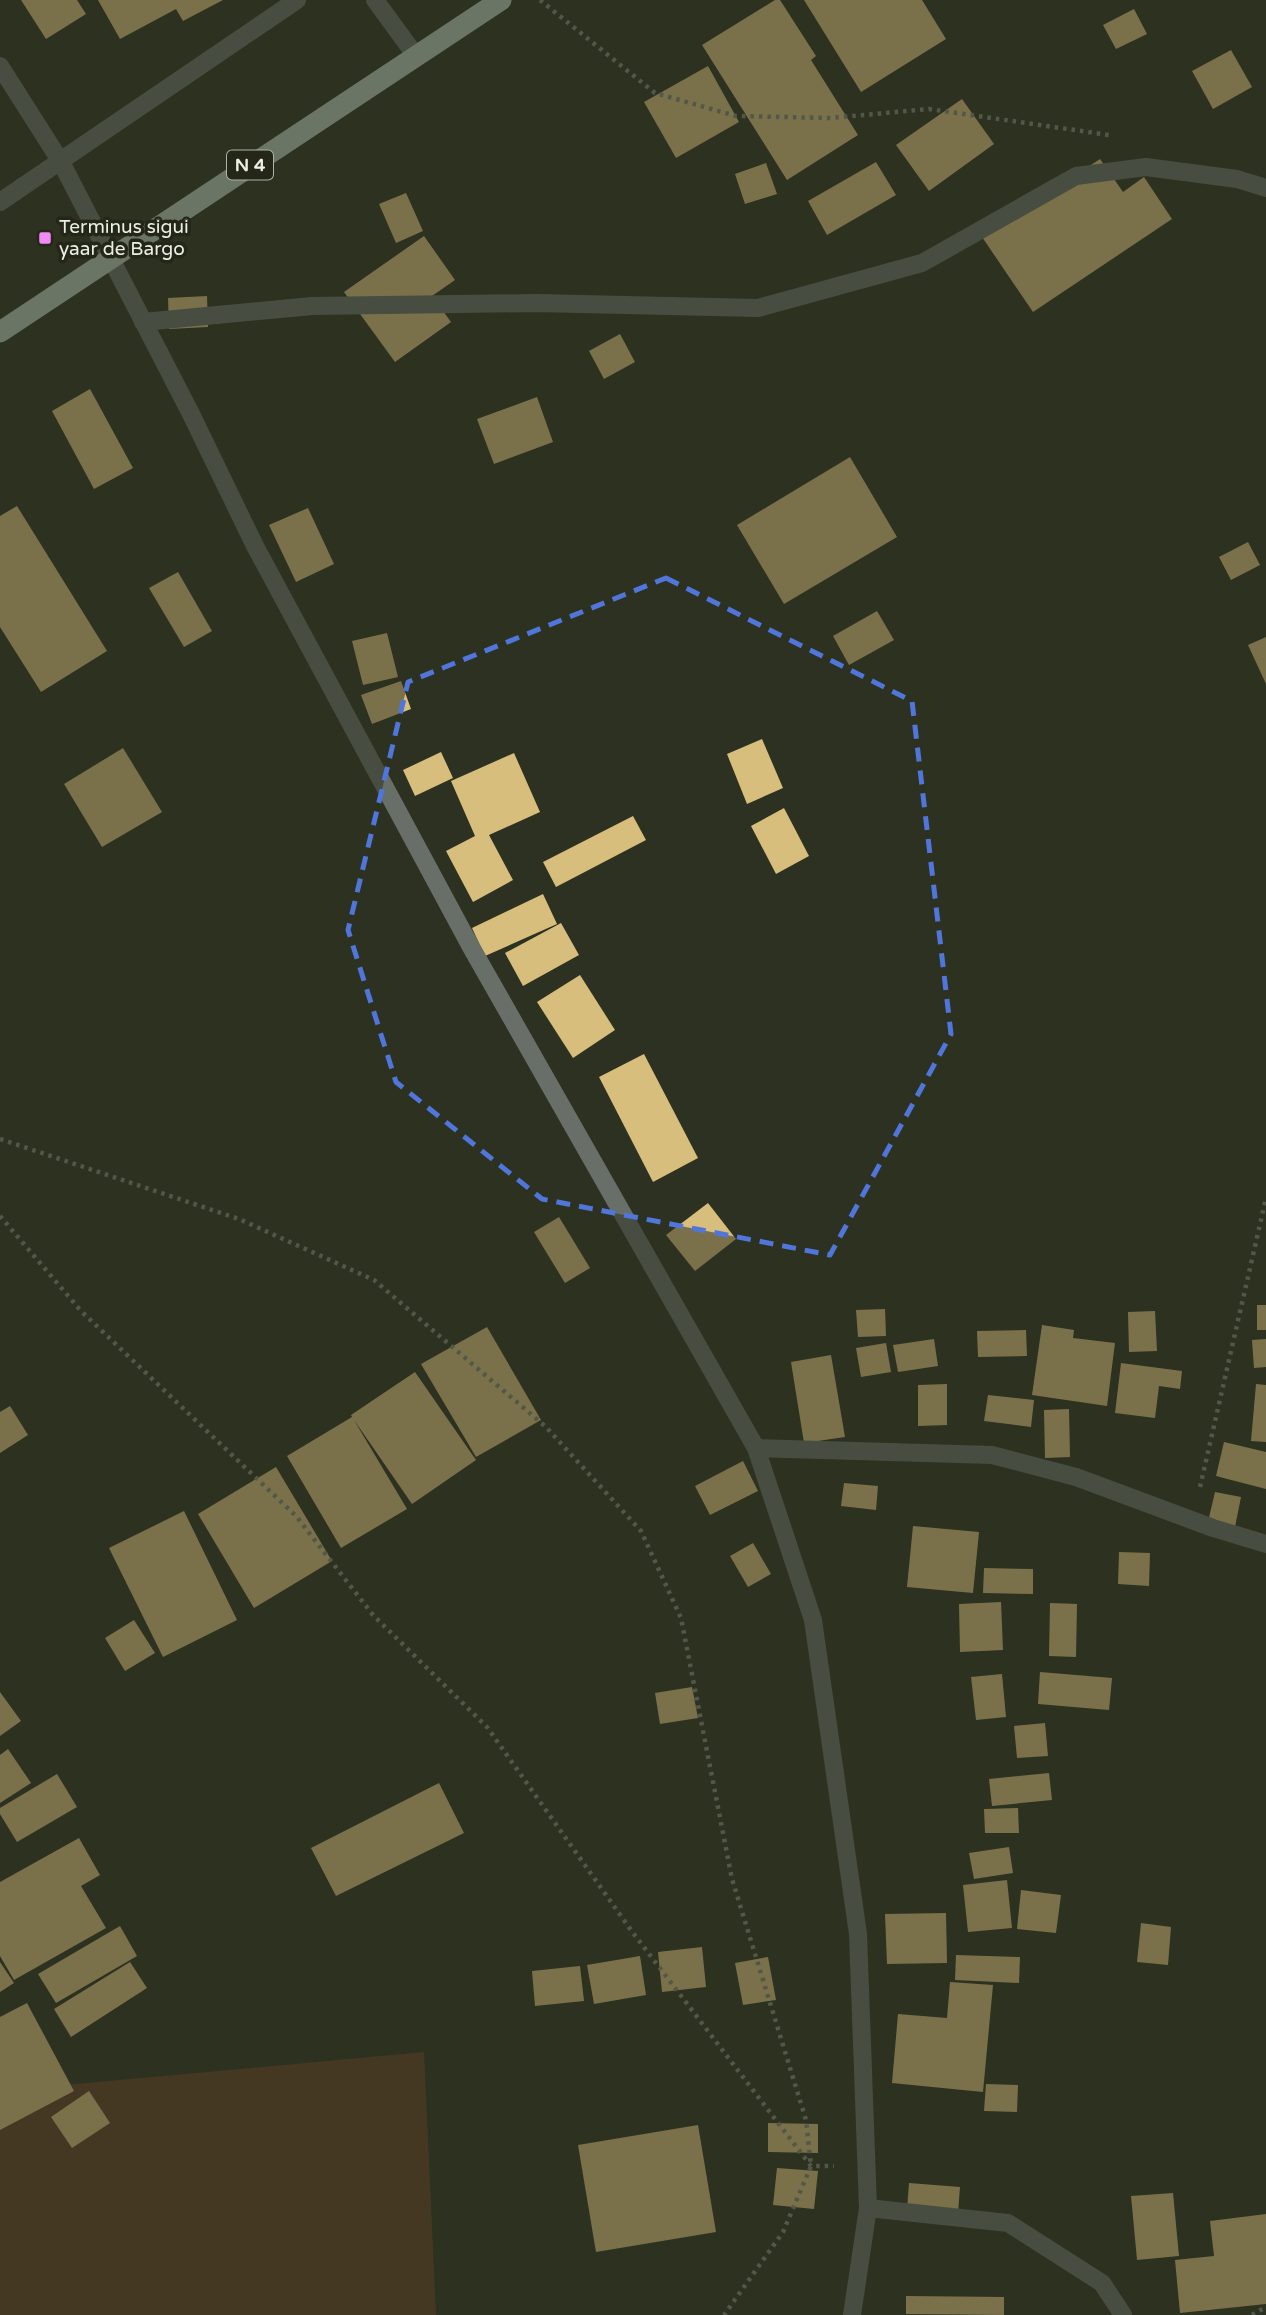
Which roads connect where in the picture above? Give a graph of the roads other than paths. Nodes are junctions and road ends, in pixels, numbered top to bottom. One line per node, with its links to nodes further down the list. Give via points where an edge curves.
1 (297, 0): 6 (street)
2 (375, 0): 4 (street)
3 (501, 0): 4 (highway, N 4)
4 (416, 56): 9 (highway, N 4)
5 (0, 66): 6 (street)
6 (61, 162): 8 (street); 9 (street)
7 (1266, 188): 10 (street, via 1237,179 1146,167 1076,176 922,262 758,308 537,303 312,306)
8 (0, 202)
9 (110, 258): 10 (street); 11 (highway, N 4)
10 (143, 322): 12 (street, via 255,546 471,947)
11 (0, 332)
12 (756, 1448): 13 (street, via 992,1455 1076,1477); 14 (street, via 813,1620 858,1934)
13 (1266, 1544)
14 (868, 2208): 15 (street); 16 (street, via 1008,2223 1102,2283)
15 (852, 2315)
16 (1123, 2315)

